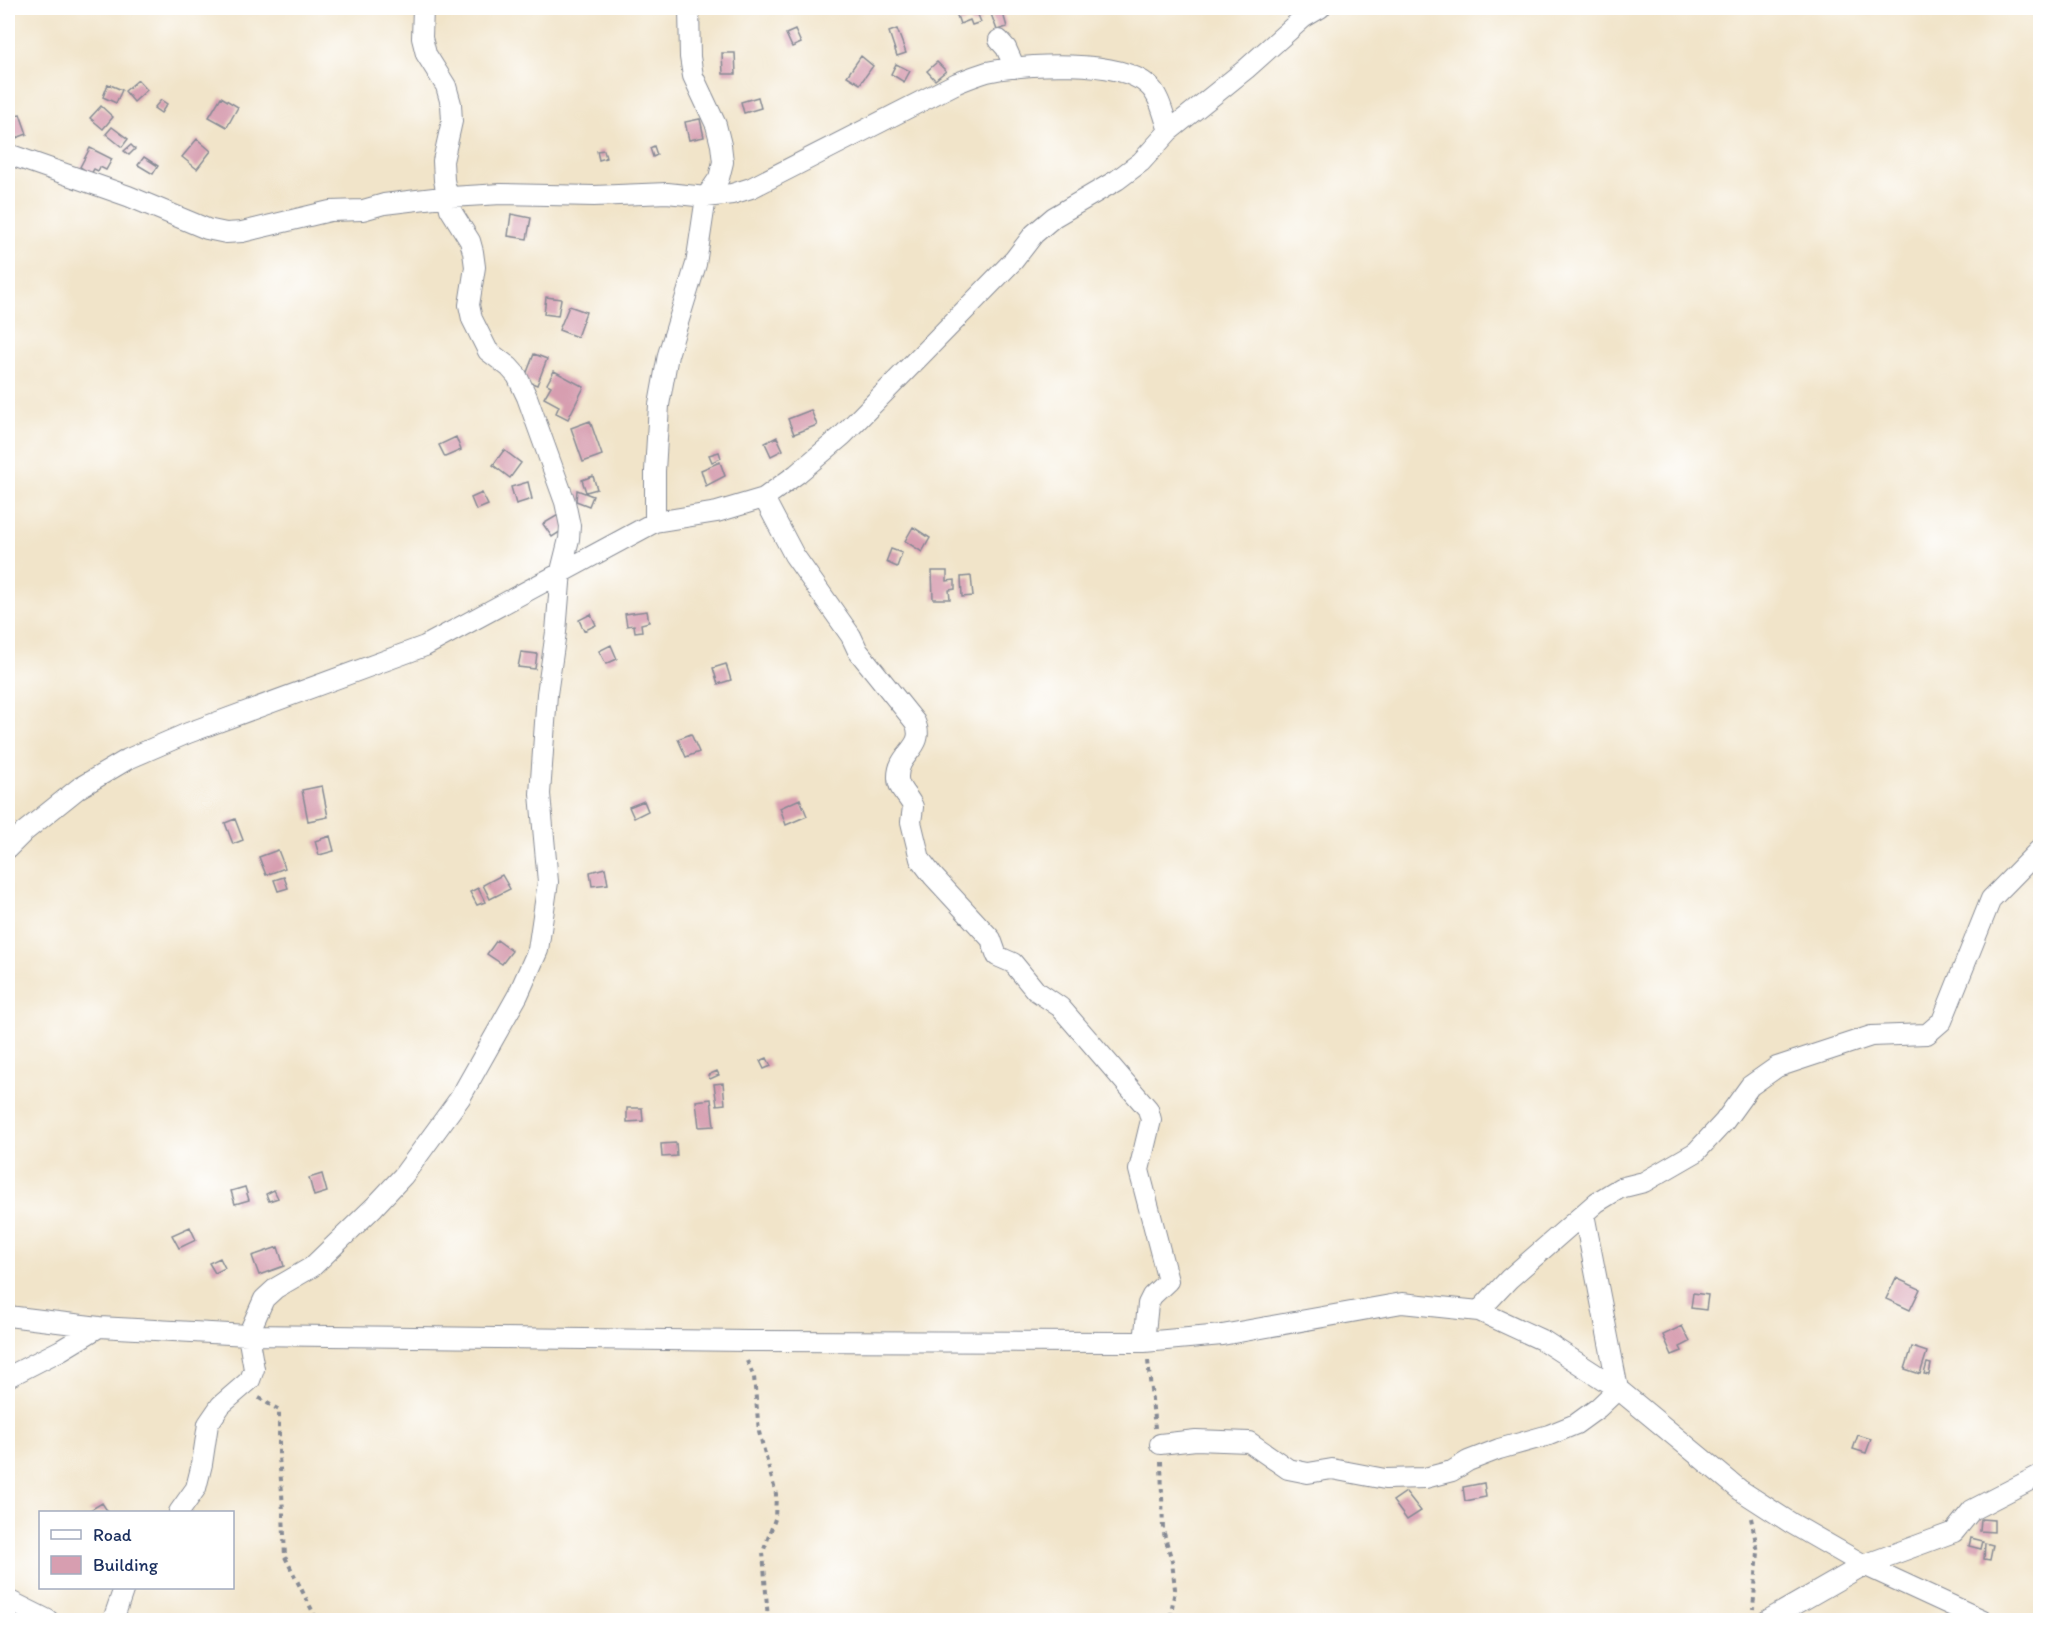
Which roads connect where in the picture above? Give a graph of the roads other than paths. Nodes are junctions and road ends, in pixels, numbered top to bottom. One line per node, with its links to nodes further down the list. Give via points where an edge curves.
1 (423, 8): 9 (street, via 426,54 447,86 451,104 452,121 443,161)
2 (689, 8): 8 (street, via 693,76 716,124 723,162 719,178)
3 (1320, 8): 6 (street)
4 (999, 40): 5 (street)
5 (1015, 68): 6 (street, via 1081,66 1112,69 1139,78 1151,87); 8 (street, via 957,83 751,188)
6 (1169, 131): 10 (street, via 1141,162 1054,217 1035,234 843,435)
7 (8, 154): 9 (street, via 226,233 330,211)
8 (706, 196): 9 (street, via 667,193); 11 (street, via 696,264 668,355 659,405)
9 (448, 197): 12 (street, via 450,209 473,252 475,267 469,305 472,319 488,351 517,376 565,502 569,532)
10 (764, 498): 11 (street, via 717,512); 20 (street, via 794,555 858,651 920,731 898,771 899,786 913,807 911,822 920,859 992,939 997,956 1013,963 1035,990 1060,1007 1148,1109 1151,1120 1139,1170 1168,1281 1148,1304)
11 (654, 522): 12 (street)
12 (561, 572): 13 (street, via 425,646 128,759 79,788); 19 (street, via 540,794 548,882 538,950 513,1004 445,1121 374,1207 312,1267 264,1299)
13 (8, 848)
14 (2040, 849): 15 (street, via 1991,899 1942,1021 1935,1028 1927,1034 1871,1036 1776,1067 1750,1086 1696,1152 1644,1182 1620,1188)
15 (1584, 1215): 16 (street, via 1545,1246); 22 (street)
16 (1479, 1311): 20 (street, via 1402,1303 1222,1335); 22 (street, via 1544,1341)
17 (8, 1316): 18 (street)
18 (99, 1327): 19 (street); 21 (street)
19 (248, 1335): 20 (street); 25 (street, via 254,1369 250,1380 221,1405 208,1424 196,1488)
20 (1144, 1342)
21 (8, 1377)
22 (1618, 1389): 23 (street, via 1576,1424 1425,1478 1385,1479 1332,1469 1308,1473 1288,1469 1249,1442 1196,1440); 26 (street, via 1740,1490)
23 (1160, 1444)
24 (2040, 1475): 26 (street, via 1972,1510 1954,1532)
25 (179, 1511)
26 (1864, 1565): 29 (street); 32 (street)
27 (123, 1589): 31 (street)
28 (8, 1600): 30 (street)
29 (1760, 1617)
30 (48, 1620)
31 (113, 1620)
32 (1983, 1620)

